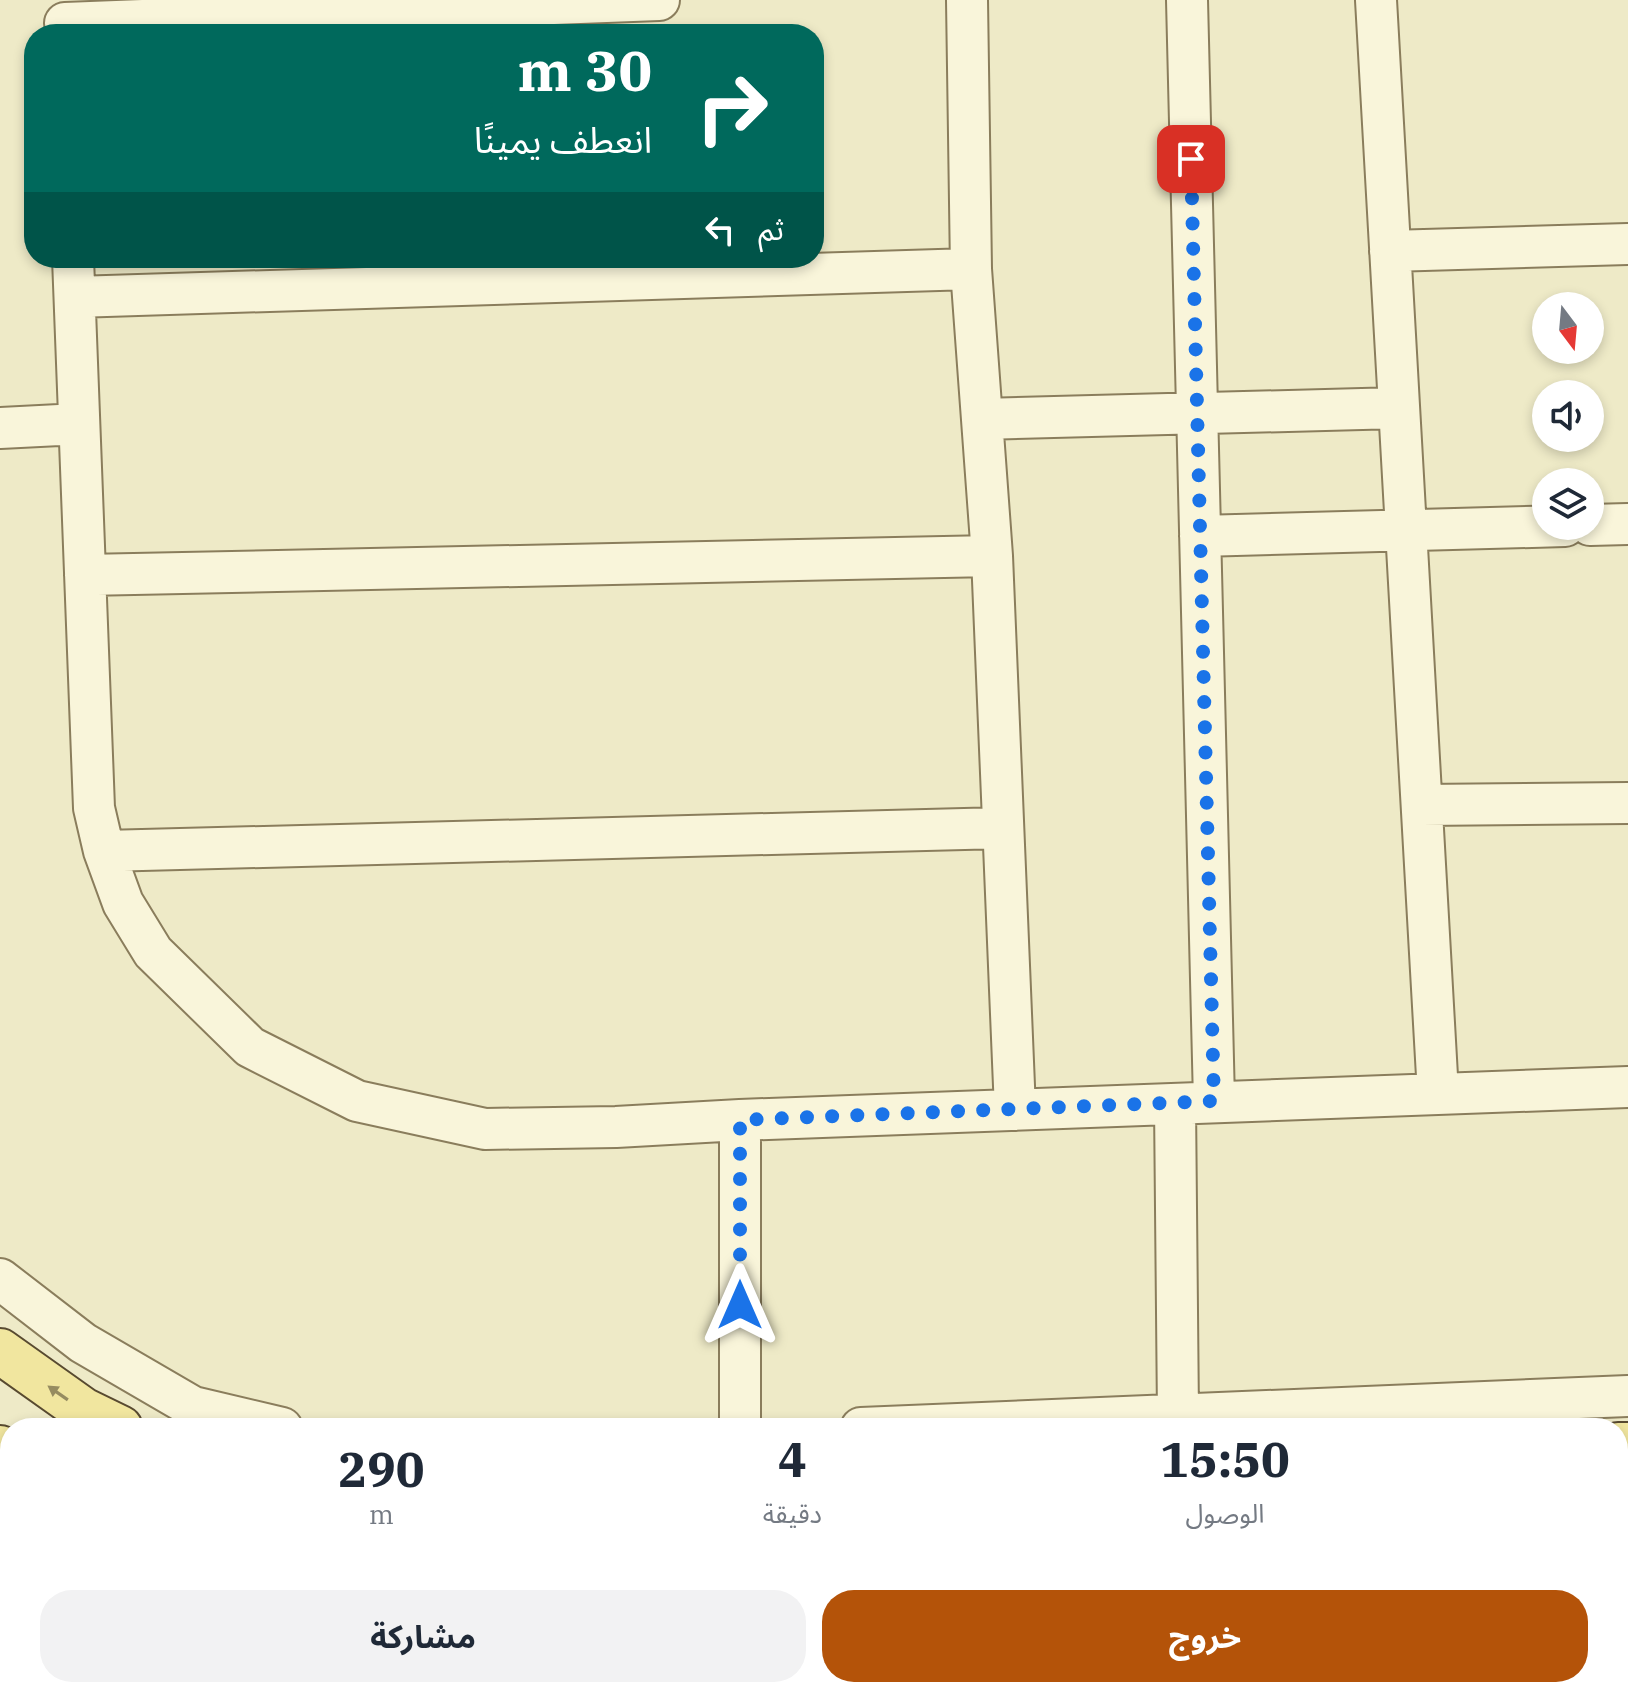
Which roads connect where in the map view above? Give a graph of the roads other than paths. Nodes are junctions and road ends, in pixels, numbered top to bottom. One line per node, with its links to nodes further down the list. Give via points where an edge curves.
1 (659, 0): 5 (street)
2 (967, 0): 9 (street)
3 (1187, 0): 12 (street)
4 (1376, 0): 7 (street)
5 (64, 19)
6 (1628, 244): 7 (street)
7 (1390, 251): 11 (street)
8 (74, 268): 10 (street)
9 (971, 269): 10 (street); 13 (street)
10 (75, 297): 14 (street)
11 (1399, 408): 12 (street); 19 (street)
12 (1197, 414): 13 (street); 20 (street)
13 (982, 419): 21 (street)
14 (79, 424): 15 (street); 22 (street)
15 (0, 428)
16 (1628, 524): 17 (street)
17 (1604, 525)
18 (1532, 527): 19 (street)
19 (1406, 532): 20 (street); 24 (street)
20 (1200, 536): 29 (street)
21 (992, 556): 22 (street); 25 (street)
22 (85, 575): 26 (street, via 94,808)
23 (1628, 803): 24 (street)
24 (1422, 805): 28 (street)
25 (1003, 828): 26 (street); 30 (street)
26 (104, 851): 31 (street, via 123,903 153,952 250,1047 357,1101 485,1129)
27 (1628, 1087): 28 (street)
28 (1438, 1094): 29 (street)
29 (1194, 1103): 30 (street); 35 (street)
30 (1015, 1110): 31 (street)
31 (740, 1120): 38 (street)
32 (0, 1279): 37 (street, via 83,1343 193,1407)
33 (0, 1351): 36 (main road, one-way to 33)
34 (1628, 1396): 35 (street)
35 (1178, 1415): 39 (street)
36 (99, 1418)
37 (240, 1418)
38 (740, 1418)
39 (1105, 1418)

